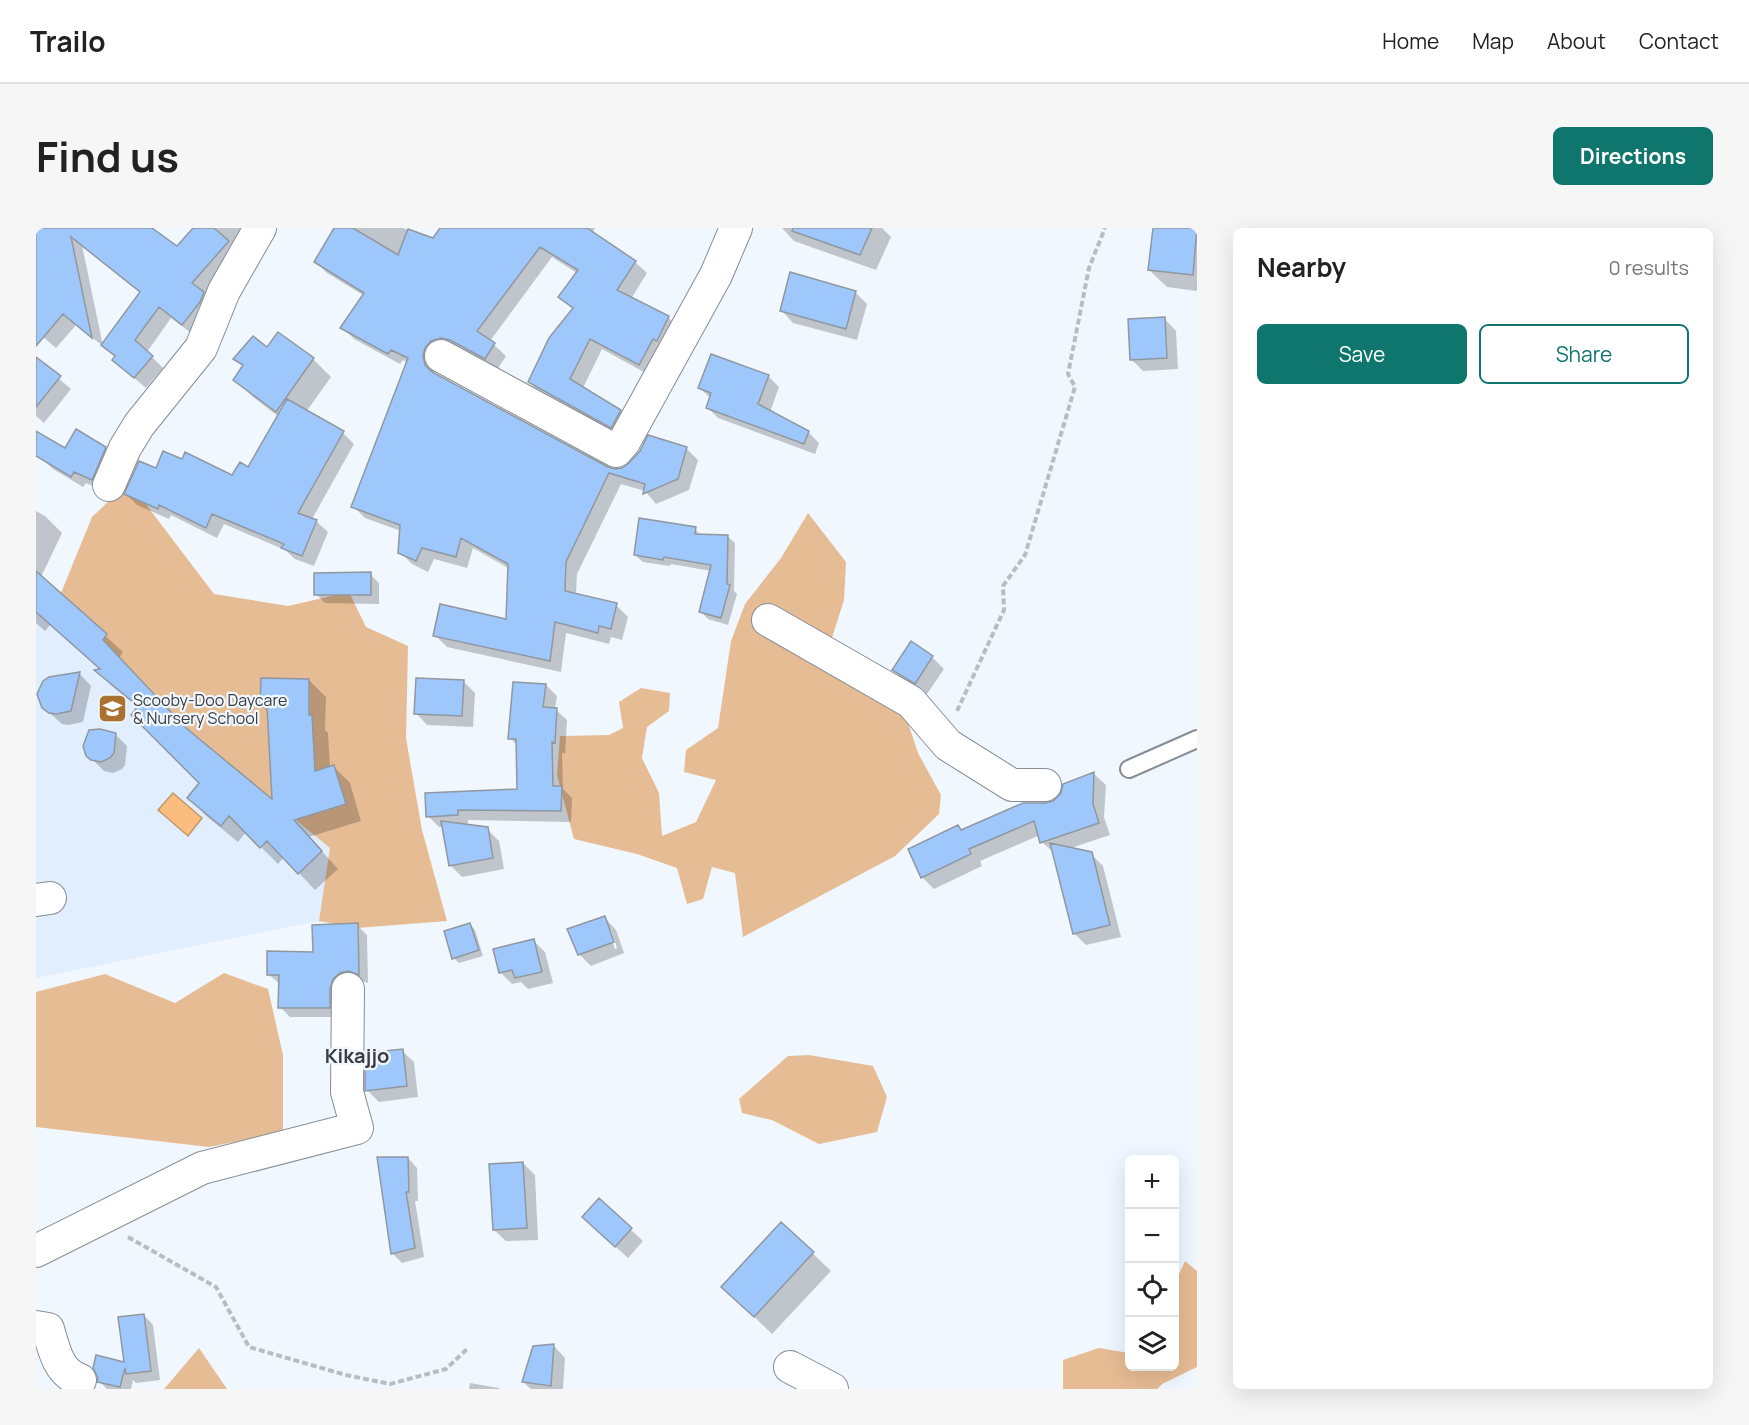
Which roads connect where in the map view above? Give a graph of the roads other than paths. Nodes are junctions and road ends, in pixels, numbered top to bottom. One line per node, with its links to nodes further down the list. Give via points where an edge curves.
1 (260, 228): 4 (street, via 224,291 201,348 139,425)
2 (736, 228): 3 (street, via 716,275 616,451)
3 (441, 356)
4 (109, 485)
5 (768, 620): 8 (street, via 911,702 948,745 1012,785)
6 (1197, 739): 7 (lane)
7 (1129, 770)
8 (1045, 785)
9 (348, 989): 10 (street, via 347,1092 357,1128 202,1168)
10 (36, 1251)
11 (36, 1327): 13 (street, via 48,1329 61,1368)
12 (790, 1367): 14 (street)
13 (80, 1380)
14 (832, 1389)

